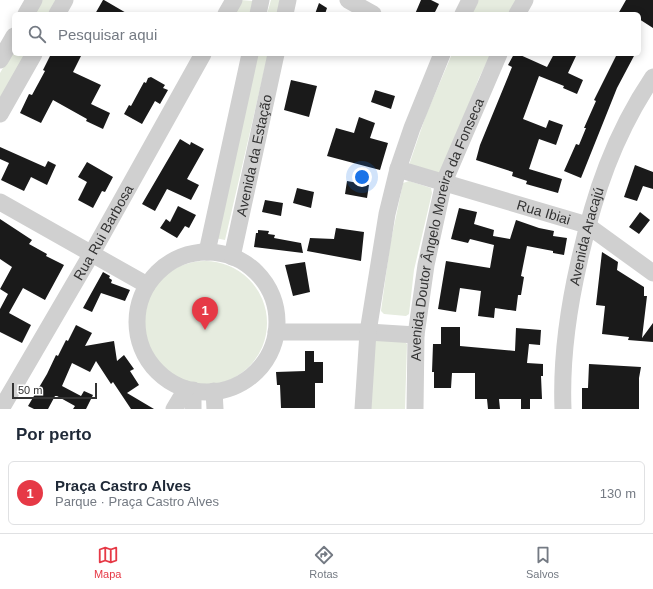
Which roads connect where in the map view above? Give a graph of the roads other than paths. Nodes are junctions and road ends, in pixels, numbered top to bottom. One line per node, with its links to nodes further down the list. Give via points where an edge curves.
1 (34, 0): 9 (street)
2 (65, 0): 10 (street)
3 (234, 0): 11 (street)
4 (262, 0): 12 (street)
5 (288, 0): 13 (street)
6 (348, 0): 14 (street)
7 (470, 0): 15 (street)
8 (525, 0): 16 (street)
9 (27, 12)
10 (58, 12)
11 (227, 12)
12 (259, 12)
13 (285, 12)
14 (369, 12)
15 (464, 12)
16 (518, 12)
17 (12, 39): 24 (street)
18 (33, 56): 26 (street)
19 (202, 56): 32 (street, Rua Rui Barbosa)
20 (250, 56): 31 (street, Avenida da Estação)
21 (276, 56): 33 (street, Avenida da Estação)
22 (441, 56): 27 (street)
23 (498, 56): 28 (street, Avenida Doutor Ângelo Moreira da Fonseca)
24 (0, 60)
25 (651, 84): 30 (street, Avenida Aracajú, via 614,146 596,192)
26 (0, 114)
27 (398, 170): 28 (street, Rua Ibiai); 37 (street, via 387,214)
28 (444, 182): 30 (street, Rua Ibiai); 38 (street, Avenida Doutor Ângelo Moreira da Fonseca, via 426,265)
29 (0, 202): 32 (street)
30 (587, 225): 34 (street, Rua Ibiai); 47 (street, Avenida Aracajú, via 569,306 562,378)
31 (207, 252): 33 (street); 35 (street, via 184,256 173,261 163,267)
32 (92, 253): 35 (street); 41 (street, Rua Rui Barbosa)
33 (232, 257): 36 (street, via 244,263 264,281 275,306)
34 (653, 273)
35 (147, 285): 39 (street, via 137,311 136,326 144,353 161,375)
36 (276, 332): 37 (street); 40 (street, via 272,347 255,372 236,385)
37 (368, 332): 38 (street); 45 (street)
38 (416, 335): 46 (street, Avenida Doutor Ângelo Moreira da Fonseca)
39 (190, 389): 40 (street); 42 (street); 43 (street)
40 (214, 391): 44 (street)
41 (1, 409)
42 (174, 409)
43 (193, 409)
44 (215, 409)
45 (363, 409)
46 (415, 409)
47 (563, 409)

